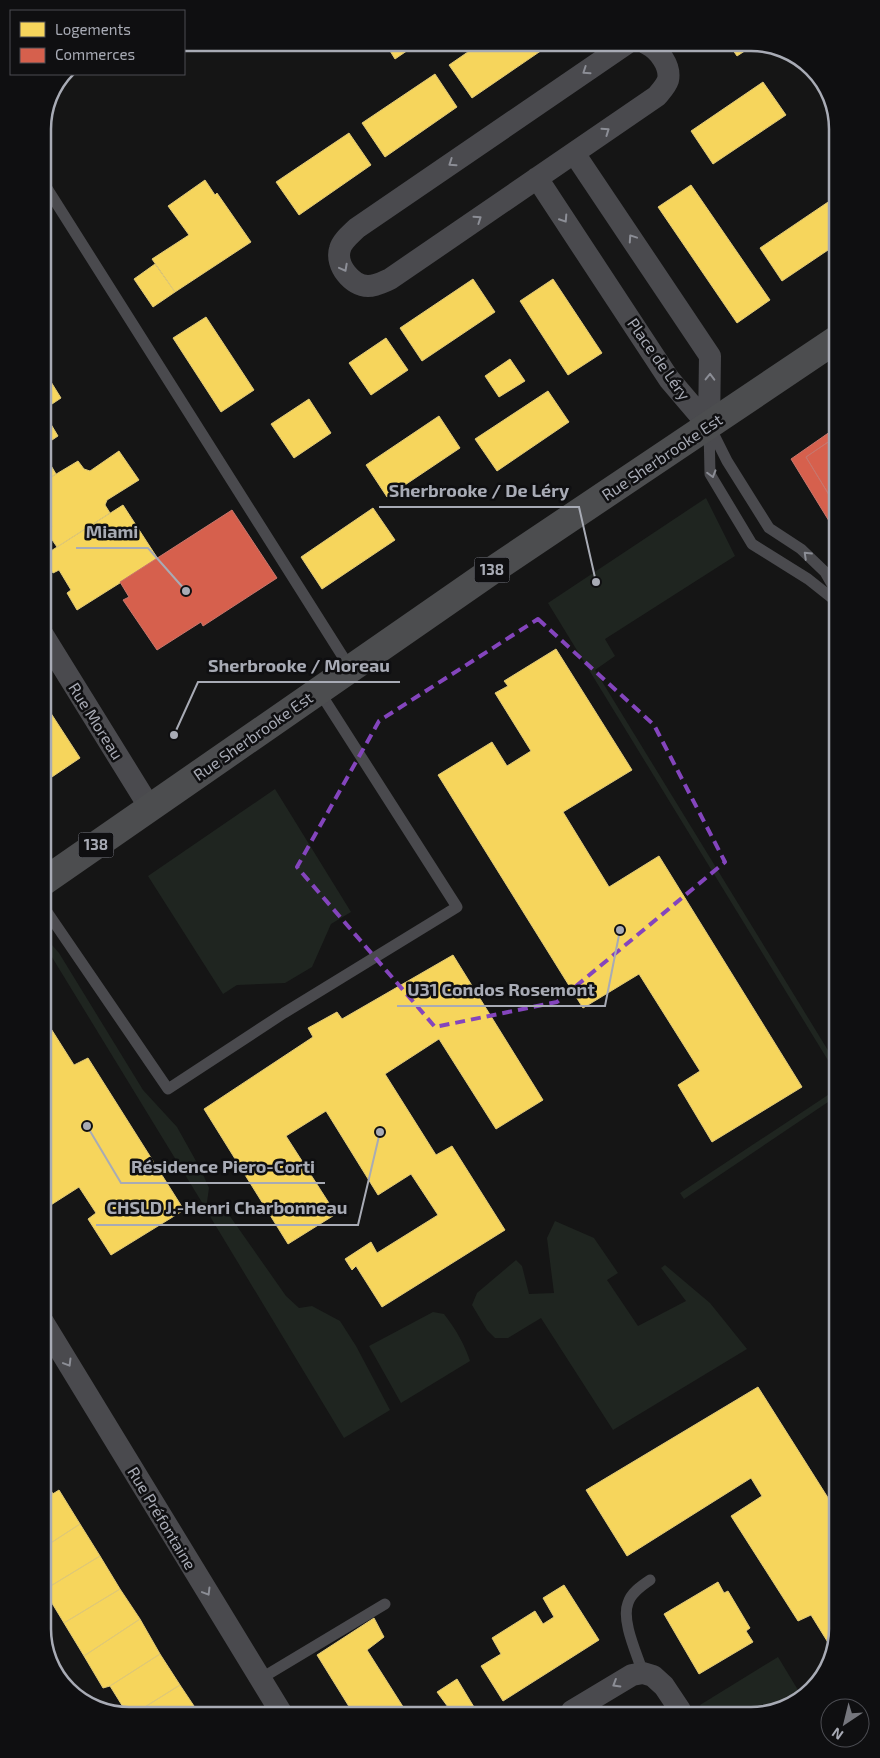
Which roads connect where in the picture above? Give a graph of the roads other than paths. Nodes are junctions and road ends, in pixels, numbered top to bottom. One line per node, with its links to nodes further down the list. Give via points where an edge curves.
1 (616, 51): 4 (street, one-way to 4, via 357,228 339,250 345,273 366,286 390,279)
2 (657, 51): 3 (street, one-way to 2, via 664,88 668,79 667,67)
3 (574, 153): 4 (street); 7 (street, Place de Léry, one-way to 3, via 710,356)
4 (537, 178): 7 (street, Place de Léry, one-way to 7, via 669,379)
5 (51, 195): 11 (lane)
6 (829, 344): 7 (main road, Rue Sherbrooke Est / 138)
7 (709, 426): 8 (lane, one-way to 7, via 801,549 769,528); 9 (lane, one-way to 9, via 710,474 752,544); 11 (main road, Rue Sherbrooke Est / 138)
8 (829, 578)
9 (829, 595)
10 (51, 647): 13 (street, Rue Moreau)
11 (350, 669): 12 (main road, Rue Sherbrooke Est / 138)
12 (319, 690): 13 (main road, Rue Sherbrooke Est / 138); 15 (lane, via 457,907 168,1089)
13 (150, 808): 14 (main road, Rue Sherbrooke Est / 138)
14 (51, 876)
15 (51, 918)
16 (51, 1337): 20 (street, Rue Préfontaine, one-way to 20)
17 (650, 1580): 19 (lane, via 638,1588 628,1602 626,1617)
18 (385, 1604): 20 (lane)
19 (643, 1673): 22 (street, one-way to 22, via 632,1675); 23 (street, via 653,1676 664,1686)
20 (260, 1679): 21 (street, Rue Préfontaine)
21 (278, 1707)
22 (579, 1707)
23 (678, 1707)

